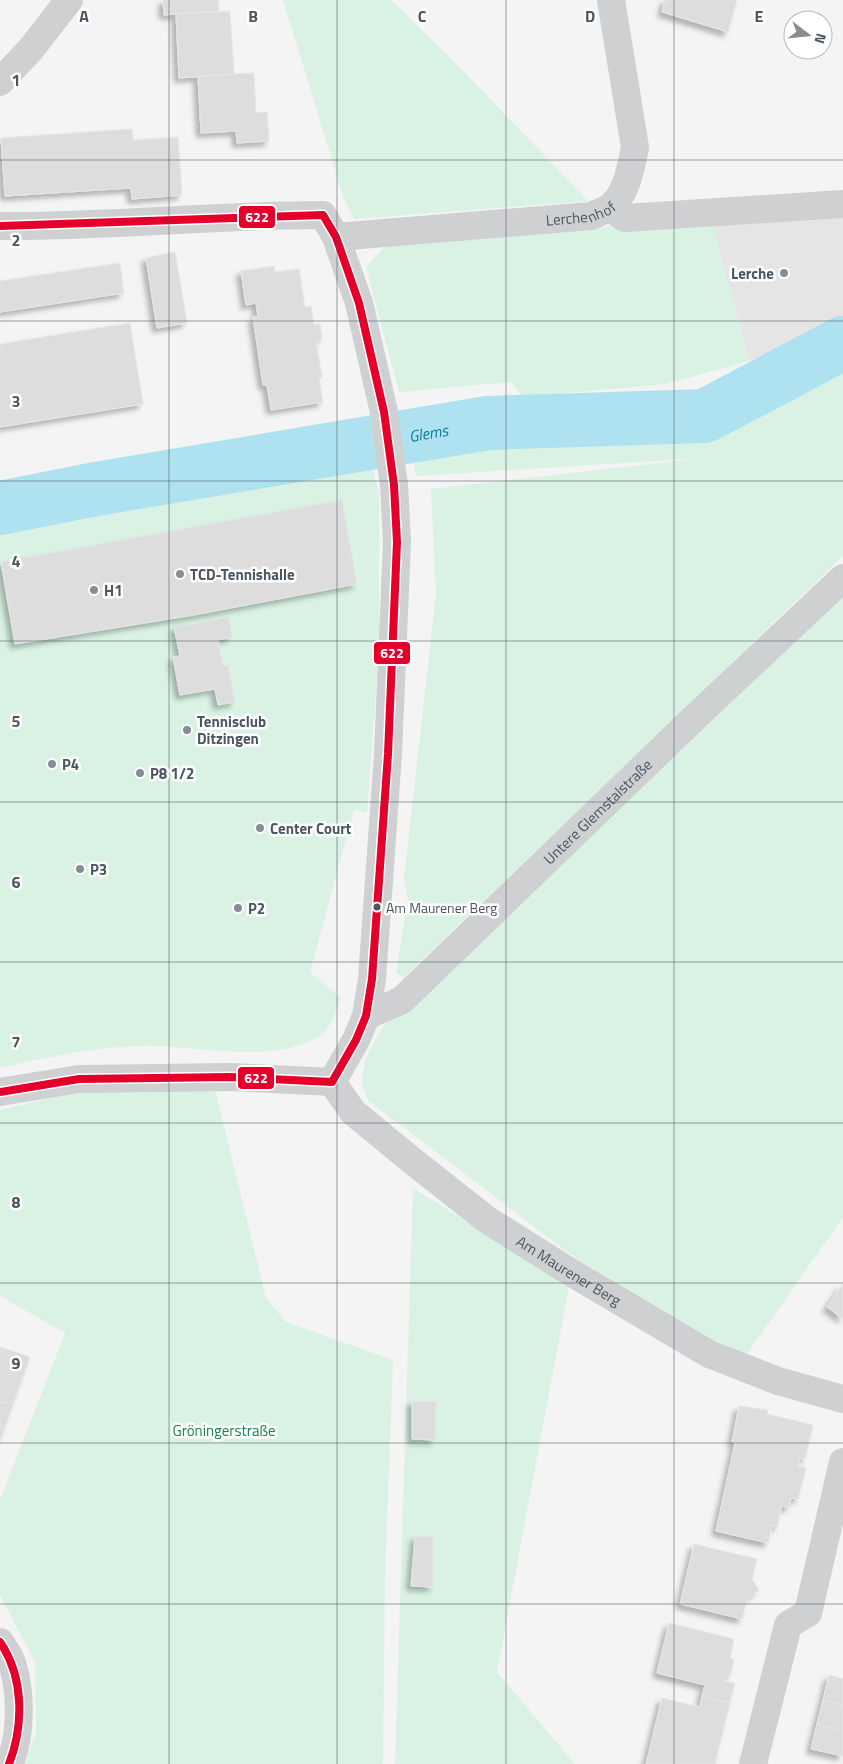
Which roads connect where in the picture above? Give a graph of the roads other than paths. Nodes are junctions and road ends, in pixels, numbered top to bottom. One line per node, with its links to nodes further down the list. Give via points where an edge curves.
1 (69, 0): 3 (street)
2 (611, 0): 5 (street, Lerchenhof, via 634,147 630,171)
3 (0, 82)
4 (843, 204): 5 (street, via 625,218)
5 (610, 208): 7 (street, Lerchenhof, via 591,216)
6 (0, 226): 7 (street, Lerchenhof, via 73,226 242,215)
7 (330, 226): 9 (street, via 359,303 384,412 397,542 381,869 372,979)
8 (843, 578): 9 (street, Untere Glemstalstraße, via 402,1000)
9 (361, 1028): 10 (street)
10 (332, 1082): 11 (street, via 231,1078 79,1079); 12 (street, Am Maurener Berg, via 352,1112 410,1159 486,1219 567,1270 709,1354 778,1381)
11 (0, 1092)
12 (843, 1399)
13 (843, 1462): 16 (street, via 808,1613 788,1625)
14 (0, 1642): 15 (street, via 12,1661 20,1711)
15 (9, 1764)
16 (753, 1764)

